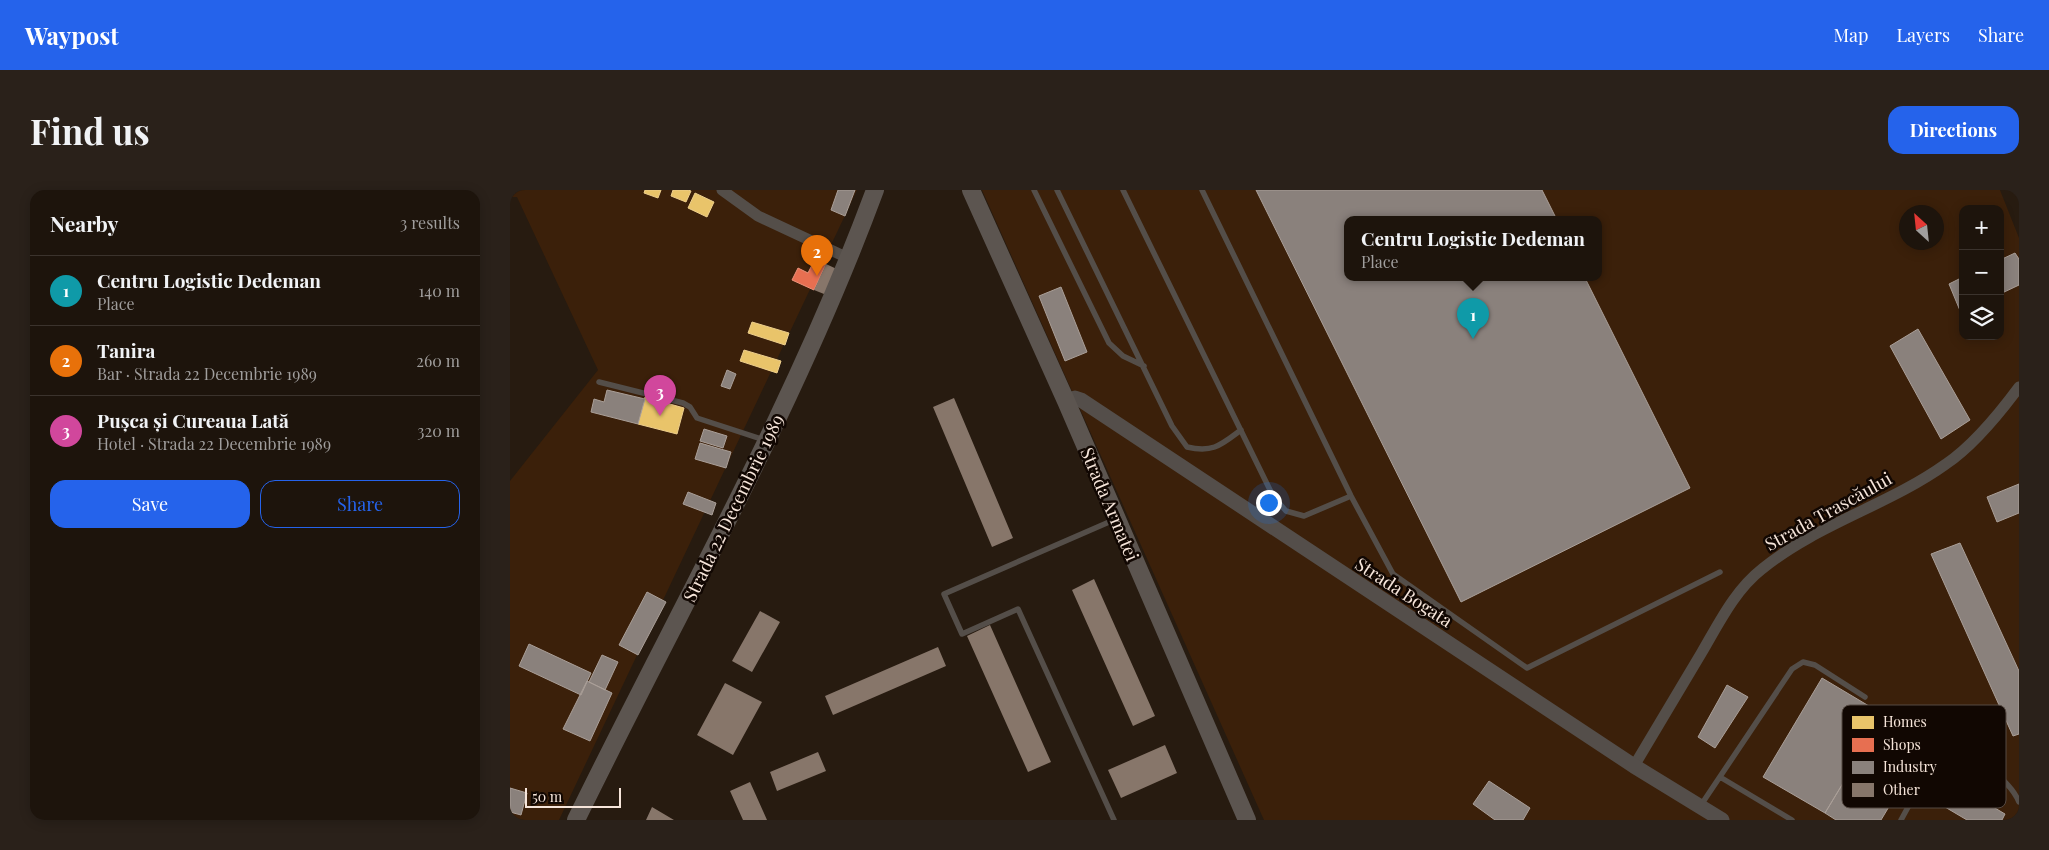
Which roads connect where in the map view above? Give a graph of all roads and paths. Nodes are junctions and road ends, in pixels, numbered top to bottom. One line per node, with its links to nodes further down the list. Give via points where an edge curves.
1 (722, 190): 8 (street, via 758,216)
2 (875, 190): 8 (main road, Strada 22 Decembrie 1989)
3 (971, 190): 12 (main road, Strada Armatei)
4 (1034, 190): 9 (lane, via 1109,343 1123,356)
5 (1058, 190): 9 (lane)
6 (1123, 190): 13 (lane)
7 (1202, 190): 15 (lane)
8 (850, 259): 14 (main road, Strada 22 Decembrie 1989)
9 (1144, 366): 13 (lane, via 1172,426 1187,447 1202,450 1222,444)
10 (599, 382): 14 (lane, via 683,403 690,406 697,418)
11 (2019, 387): 19 (street, Strada Trascăului, via 1995,419 1948,463 1922,480 1792,546 1760,570 1724,616)
12 (1066, 401): 16 (main road, Strada Armatei); 19 (main road, Strada Bogata, via 1081,400)
13 (1241, 430): 15 (lane, via 1273,496 1286,511 1304,516)
14 (767, 441): 26 (main road, Strada 22 Decembrie 1989)
15 (1350, 496): 17 (lane, via 1393,574 1527,668)
16 (1117, 519): 25 (main road, Strada Armatei); 27 (lane, via 944,594 962,634 1018,609)
17 (1720, 572)
18 (1864, 697): 20 (lane, via 1815,665 1803,662 1792,669)
19 (1634, 766): 23 (main road, Strada Bogata)
20 (1720, 777): 23 (lane); 29 (lane)
21 (2006, 783): 22 (lane)
22 (2019, 802)
23 (1700, 807): 28 (main road, Strada Bogata)
24 (1908, 808): 30 (lane)
25 (1243, 819)
26 (576, 820)
27 (1114, 820)
28 (1722, 820)
29 (1792, 820)
30 (1901, 820)

